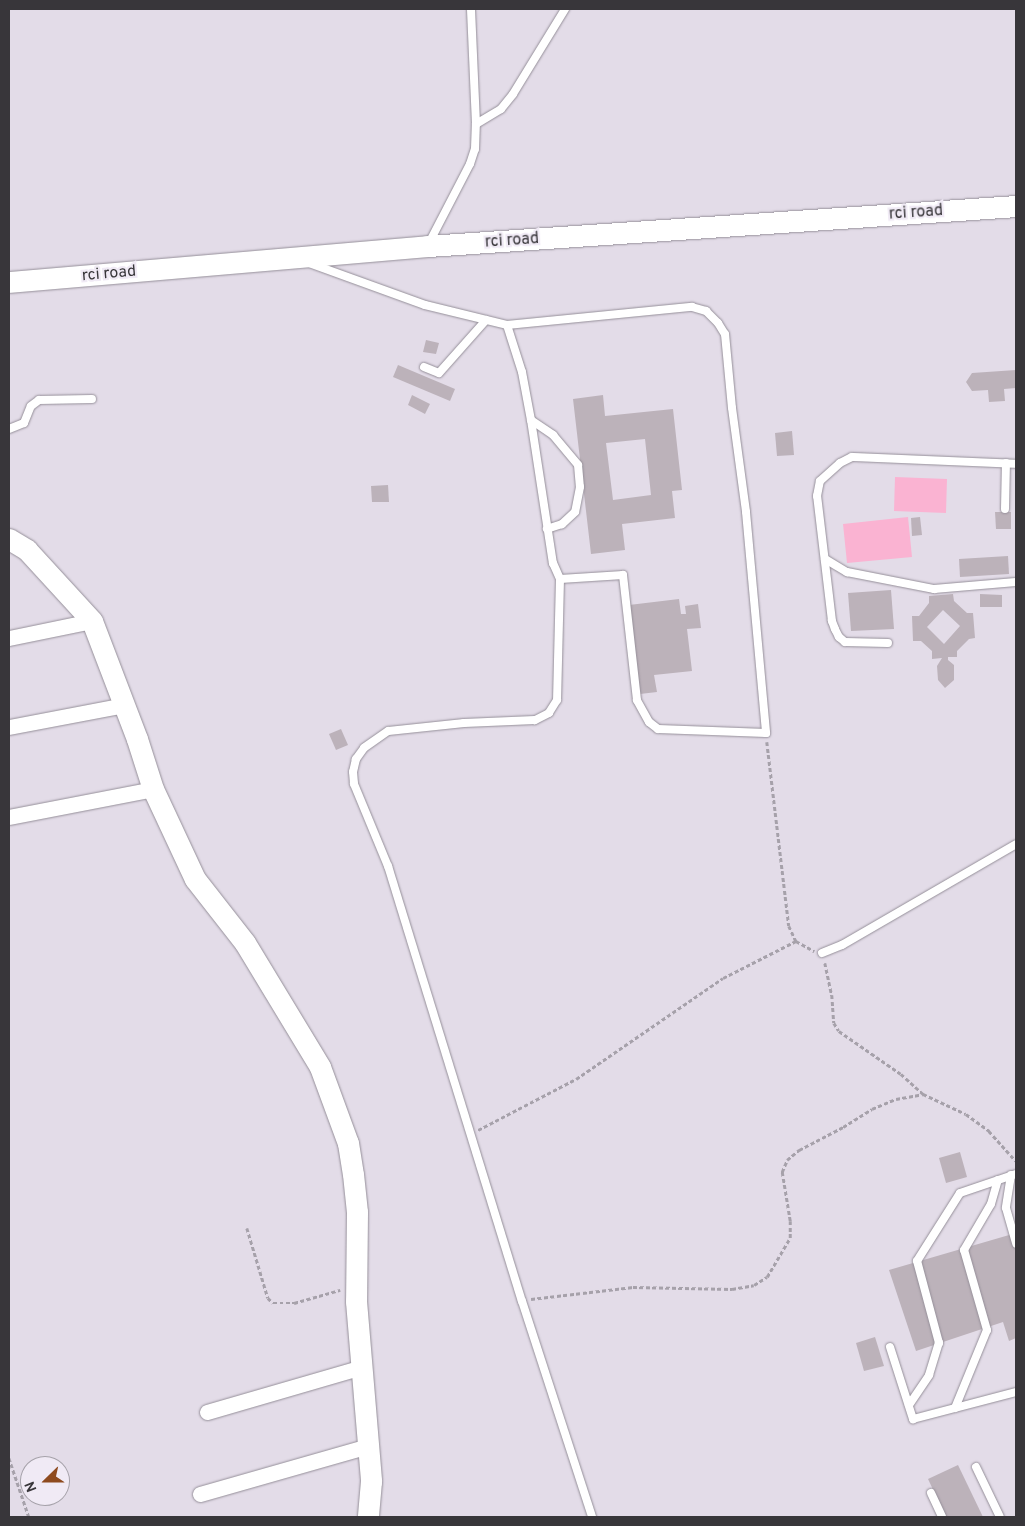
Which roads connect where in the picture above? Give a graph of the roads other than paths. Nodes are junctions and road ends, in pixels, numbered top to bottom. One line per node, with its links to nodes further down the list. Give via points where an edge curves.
1 (471, 9): 3 (lane)
2 (565, 9): 3 (lane, via 502,109)
3 (476, 124): 5 (lane, via 475,149 470,164)
4 (1016, 206): 5 (main road, rci road)
5 (428, 246): 6 (main road, rci road)
6 (294, 258): 7 (main road, rci road); 8 (lane, via 425,305)
7 (9, 282)
8 (486, 320): 9 (lane); 10 (lane, via 439,373)
9 (507, 325): 12 (lane, via 522,372); 21 (lane, via 692,308 706,311 725,334 746,512 766,733 658,729 649,722 637,700 623,575)
10 (424, 368)
11 (92, 399): 13 (lane, via 40,400 31,406 24,423)
12 (532, 420): 17 (lane); 17 (lane, via 553,435 578,465 580,487 575,512 562,524)
13 (9, 429)
14 (1006, 464): 15 (lane); 16 (lane); 20 (lane, via 852,457 840,463 820,481 817,496)
15 (1016, 464)
16 (1005, 509)
17 (547, 529): 21 (lane, via 553,563)
18 (9, 539): 19 (main road)
19 (18, 552): 23 (main road)
20 (825, 559): 22 (lane, via 846,572 934,589); 25 (lane, via 832,620 839,637 845,642)
21 (560, 579): 46 (lane, via 557,700 549,713 535,720 388,731 364,748 352,772 388,866)
22 (1016, 582)
23 (92, 621): 24 (street); 26 (main road)
24 (9, 638)
25 (888, 643)
26 (124, 706): 27 (street); 28 (main road)
27 (9, 727)
28 (153, 790): 29 (street); 36 (main road, via 195,879 245,943 320,1067 348,1143 357,1212 356,1285)
29 (9, 817)
30 (1016, 844): 31 (lane, via 842,945)
31 (822, 953)
32 (1014, 1174): 33 (lane); 34 (lane, via 1006,1208)
33 (998, 1180): 38 (lane, via 960,1193 917,1262 939,1343 930,1375); 39 (lane, via 991,1204 964,1250 987,1330)
34 (1016, 1244)
35 (890, 1347): 38 (lane)
36 (362, 1367): 40 (street); 41 (main road)
37 (1016, 1392): 39 (lane)
38 (909, 1406): 39 (lane, via 913,1419)
39 (955, 1408)
40 (207, 1412)
41 (368, 1446): 44 (street); 45 (main road, via 371,1481)
42 (976, 1467): 48 (lane)
43 (931, 1493): 47 (lane)
44 (200, 1494)
45 (368, 1517)
46 (592, 1517)
47 (942, 1517)
48 (1000, 1517)

